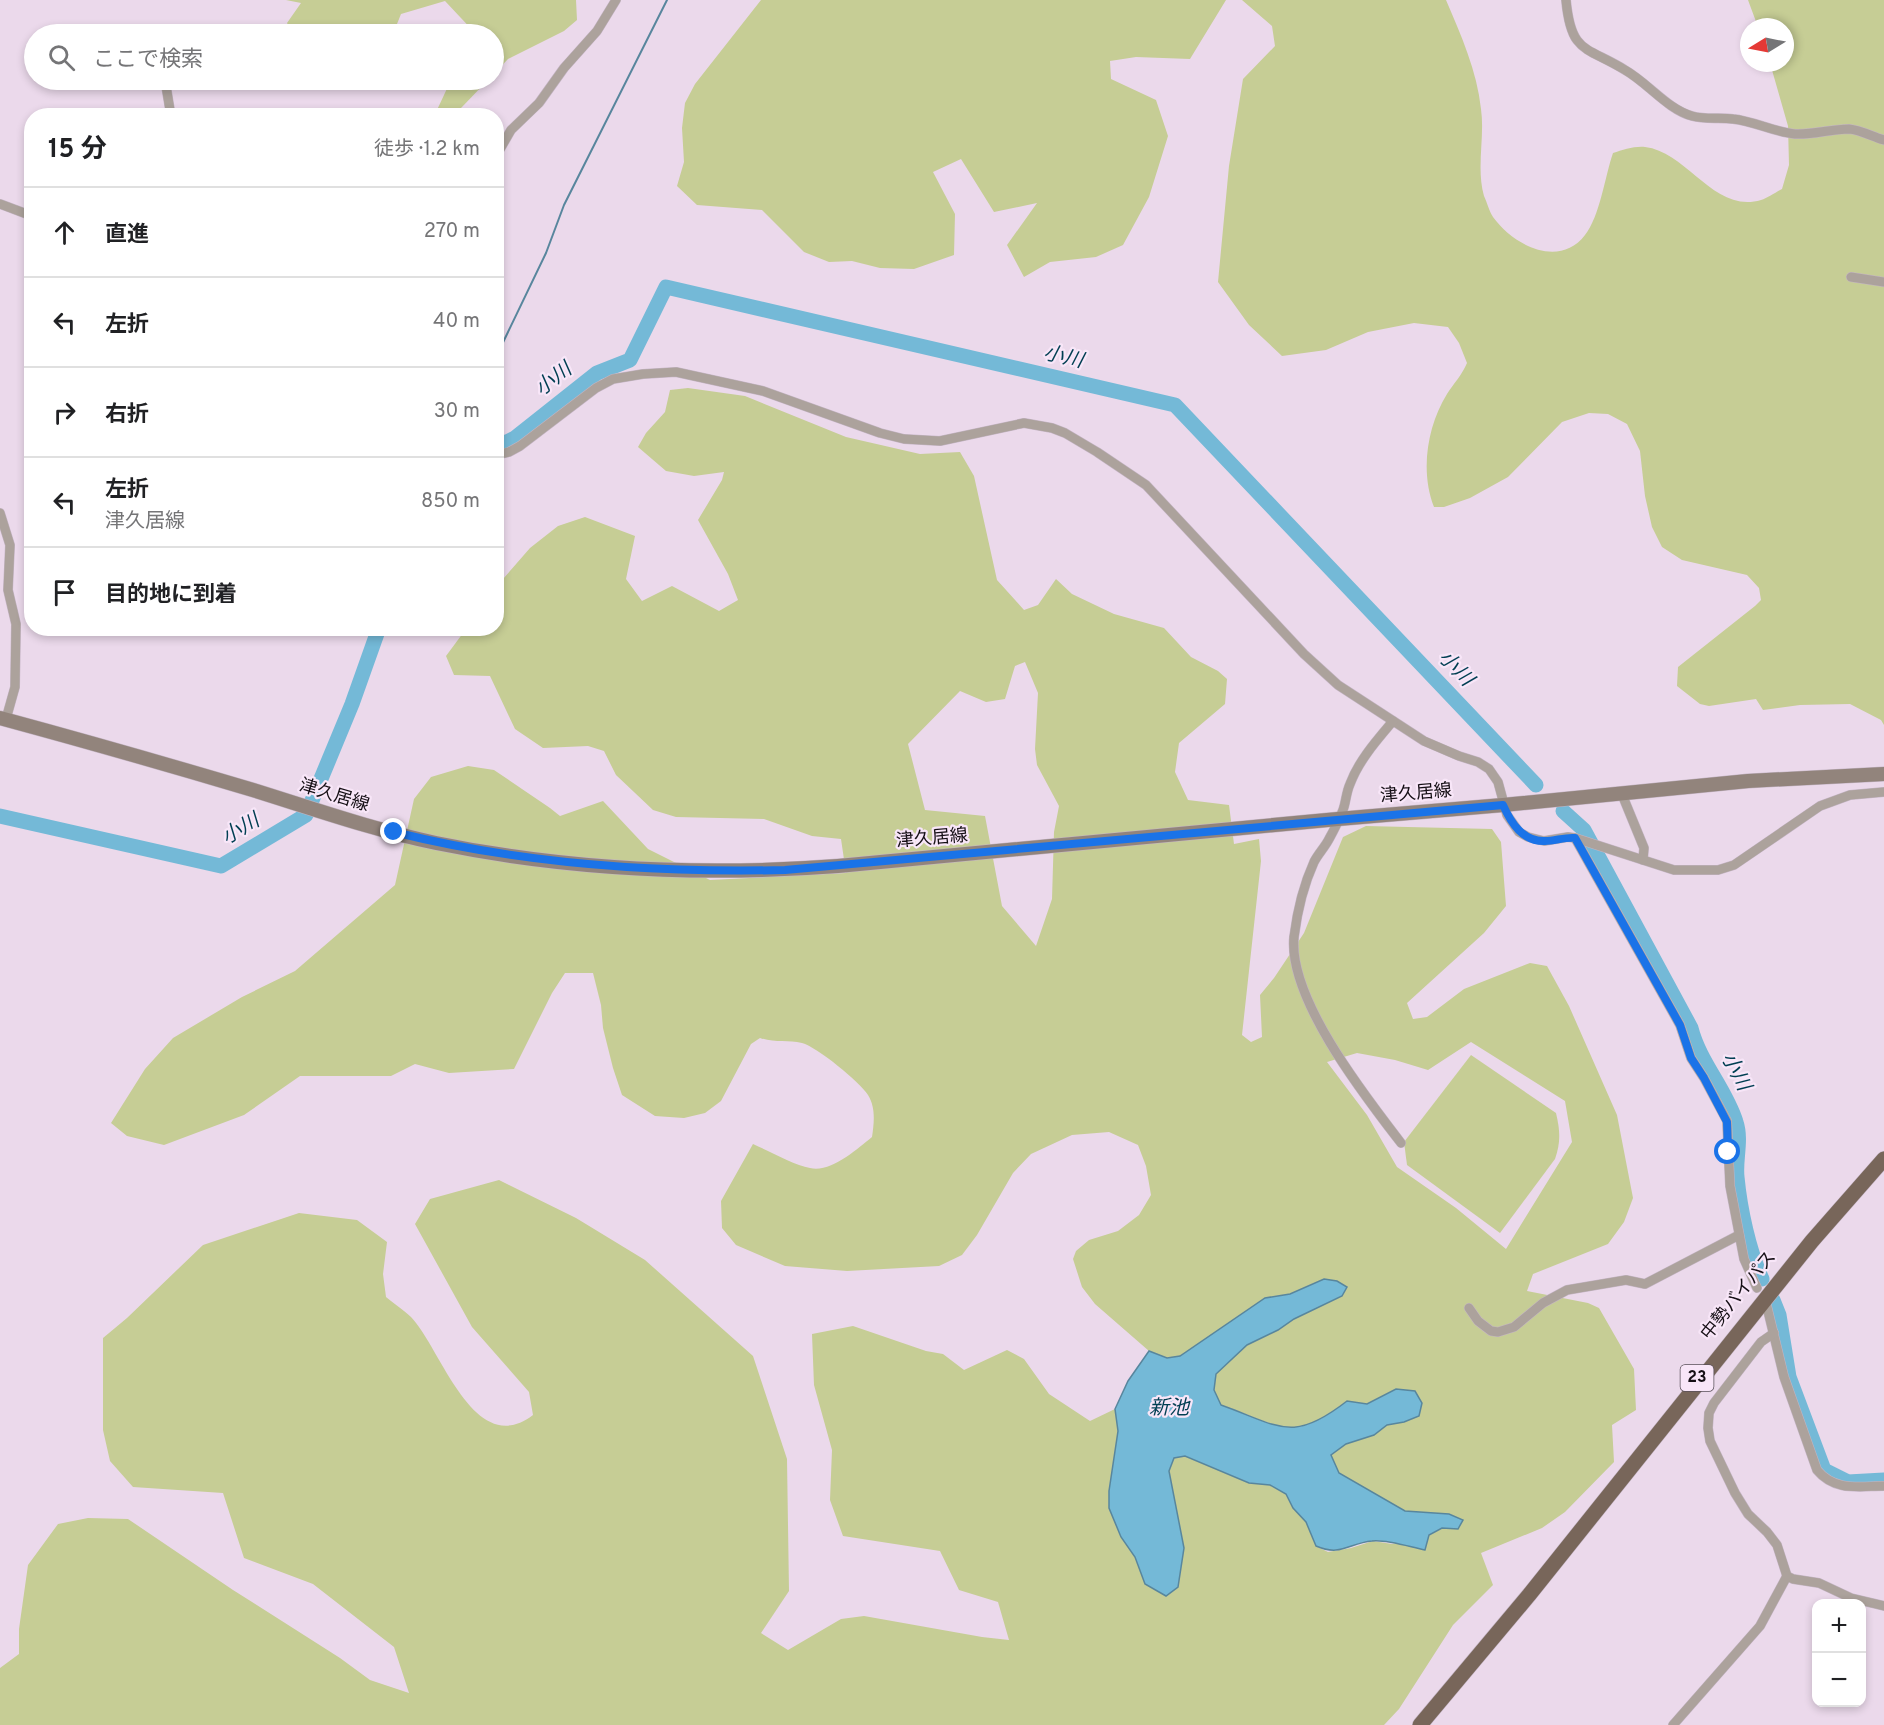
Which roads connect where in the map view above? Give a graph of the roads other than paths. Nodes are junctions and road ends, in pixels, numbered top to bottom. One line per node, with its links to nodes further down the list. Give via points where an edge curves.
1 (616, 0): 6 (street, via 597,31)
2 (1566, 0): 5 (street, via 1576,42 1627,71 1687,114 1742,120 1776,132 1853,130)
3 (167, 90): 4 (street)
4 (170, 108)
5 (1884, 140)
6 (504, 142)
7 (0, 204): 8 (street)
8 (24, 213)
9 (1851, 278): 10 (street)
10 (1884, 282)
11 (504, 453): 14 (street, via 520,446 613,379 676,372 763,391 904,439 940,441 1024,423 1052,428 1146,485 1304,654 1338,685)
12 (0, 513): 13 (street, via 10,545 8,590 16,624 15,687)
13 (3, 719): 20 (main road, 津久居線, via 414,837 480,851 606,867 679,871 796,869)
14 (1393, 721): 19 (street, via 1424,741 1489,769 1498,782); 20 (street, via 1364,756)
15 (1880, 774): 16 (main road, 津久居線); 18 (street)
16 (1621, 792): 19 (main road, 津久居線); 22 (street, via 1644,848)
17 (1884, 792): 18 (street)
18 (1869, 793): 22 (street, via 1820,806 1734,865 1718,870 1674,870)
19 (1503, 805): 20 (main road, 津久居線); 21 (street, via 1519,832 1528,837 1544,841 1568,837)
20 (1338, 819): 23 (street, via 1314,862 1302,899 1294,958 1313,1011 1355,1083)
21 (1584, 840): 22 (street); 26 (street, via 1680,1025 1691,1058 1727,1122 1730,1186)
22 (1643, 860)
23 (1401, 1143)
24 (1884, 1147): 34 (highway, 中勢バイパス / 23, via 1530,1585)
25 (1884, 1159): 34 (highway, 中勢バイパス / 23, via 1812,1241)
26 (1739, 1235): 27 (street, via 1746,1266); 28 (street, via 1645,1284 1626,1280 1567,1290 1543,1303 1514,1327 1498,1332 1478,1321)
27 (1757, 1288)
28 (1469, 1308)
29 (1767, 1308): 30 (street)
30 (1774, 1333): 31 (street, via 1784,1377 1819,1473 1848,1488); 32 (street, via 1761,1342 1714,1403 1708,1428 1710,1441 1735,1493 1776,1545)
31 (1884, 1486)
32 (1787, 1576): 33 (street); 36 (street, via 1760,1626)
33 (1884, 1606)
34 (1514, 1611): 35 (highway, 中勢バイパス / 23)
35 (1420, 1725)
36 (1673, 1725)

